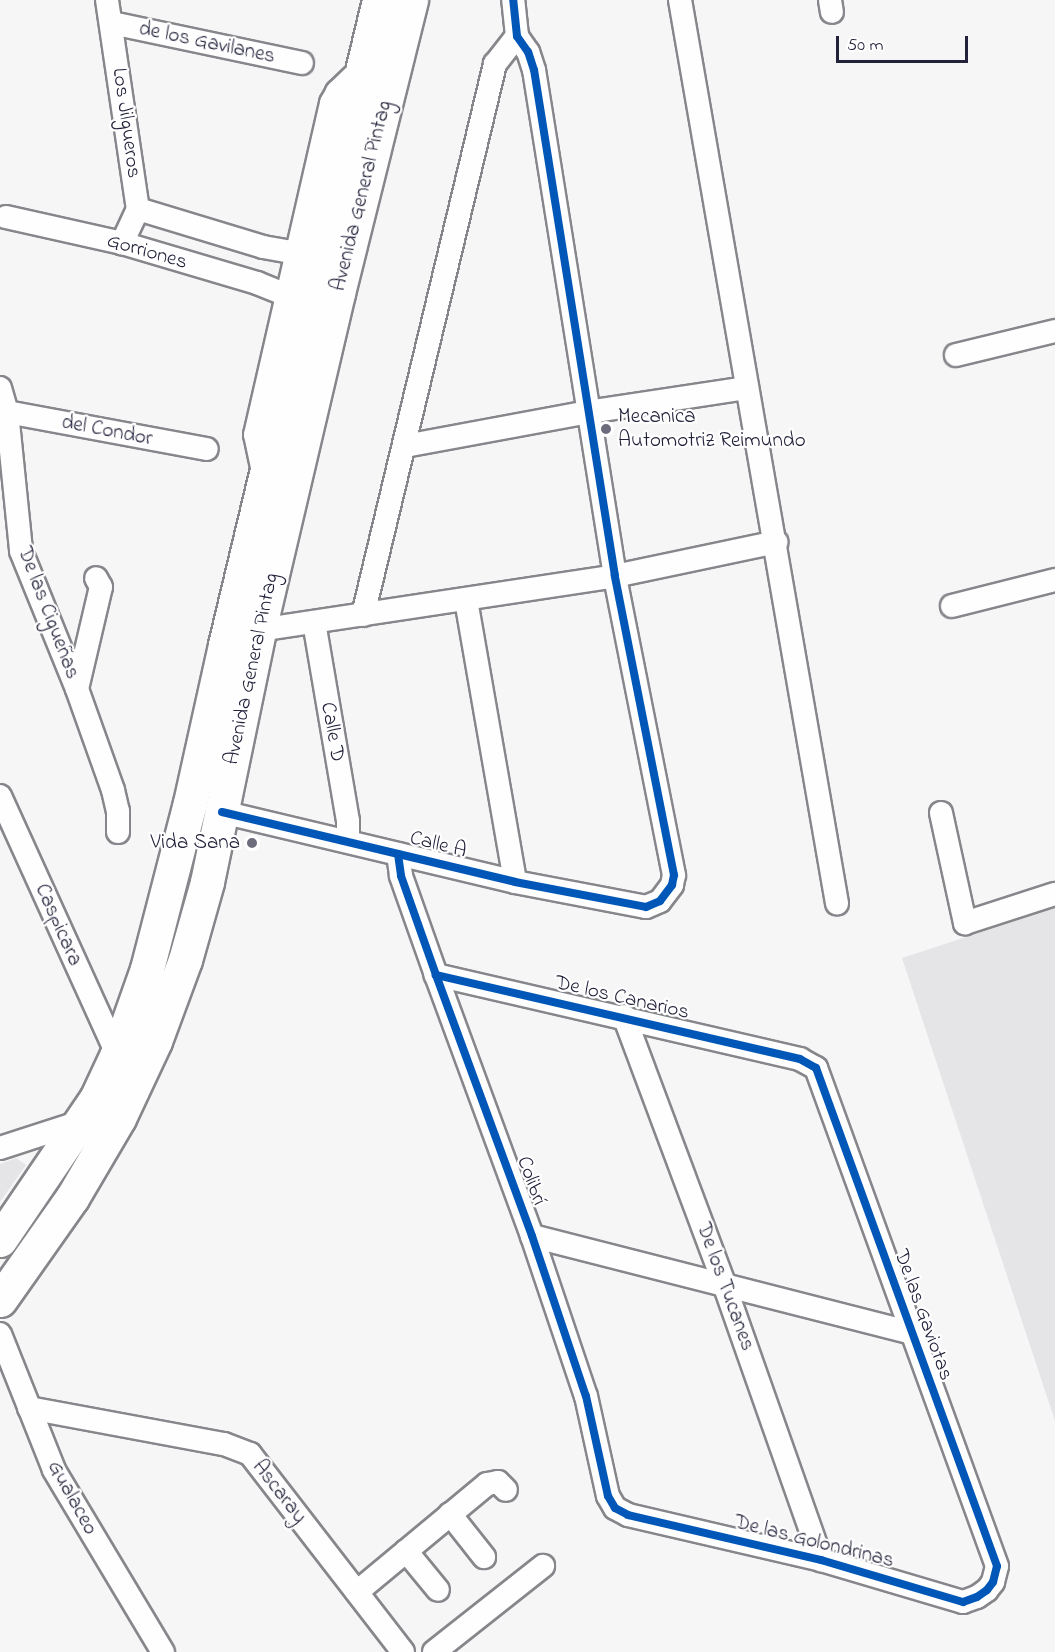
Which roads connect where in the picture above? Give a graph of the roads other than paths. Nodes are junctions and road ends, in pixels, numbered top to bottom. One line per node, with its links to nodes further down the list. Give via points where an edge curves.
1 (107, 0): 6 (street, Los Jilgueros)
2 (379, 0): 9 (highway, Avenida General Pintag)
3 (411, 0): 32 (highway, Avenida General Pintag)
4 (513, 0): 7 (street)
5 (680, 0): 18 (street)
6 (112, 23): 8 (street, de los Gavilanes); 10 (street, Los Jilgueros)
7 (517, 36): 20 (street, via 534,70); 21 (street, via 495,64)
8 (302, 63)
9 (361, 69): 13 (street, via 331,102); 23 (highway, Avenida General Pintag)
10 (138, 209): 12 (street, Los Jilgueros); 13 (street)
11 (2, 216): 12 (street, Gorriones)
12 (122, 243): 14 (street, Gorriones)
13 (296, 253): 14 (street)
14 (286, 295): 23 (street, via 255,435)
15 (1055, 331): 16 (street)
16 (956, 356)
17 (0, 388): 19 (street, De las Cigueñas)
18 (747, 388): 20 (street); 24 (street)
19 (7, 412): 22 (street, del Condor); 33 (street, De las Cigueñas, via 21,551)
20 (588, 412): 21 (street); 25 (street)
21 (405, 446): 30 (street)
22 (207, 449)
23 (266, 479): 45 (highway, Avenida General Pintag, via 163,915)
24 (776, 542): 25 (street); 42 (street)
25 (615, 576): 28 (street); 40 (street, Calle A, via 674,875 668,893 646,907)
26 (96, 578): 33 (street, via 101,587)
27 (1055, 580): 29 (street)
28 (466, 600): 30 (street); 40 (street)
29 (952, 606)
30 (363, 615): 31 (street)
31 (314, 622): 32 (street); 38 (street, Calle D, via 348,821)
32 (259, 630): 35 (highway, Avenida General Pintag)
33 (77, 689): 37 (street, De las Cigueñas, via 112,790)
34 (0, 796): 45 (street, Caspicara)
35 (222, 812): 38 (street, Calle A); 52 (highway, Avenida General Pintag, via 182,969 134,1090 72,1198)
36 (941, 813): 41 (street, via 965,922)
37 (118, 832)
38 (348, 842): 39 (street, Calle A)
39 (398, 854): 40 (street, Calle A); 43 (street, Colibrí, via 401,876)
40 (514, 882)
41 (1055, 894)
42 (837, 903)
43 (436, 975): 44 (street, De los Canarios); 49 (street, Colibrí)
44 (624, 1016): 46 (street, De los Canarios); 51 (street, De los Tucanes)
45 (117, 1054): 47 (highway, Avenida General Pintag)
46 (800, 1059): 53 (street, De las Gaviotas, via 820,1074 831,1115)
47 (83, 1121): 48 (street); 50 (highway, Avenida General Pintag)
48 (0, 1148)
49 (532, 1236): 51 (street); 58 (street, Colibrí, via 586,1396 608,1496 615,1508)
50 (0, 1240)
51 (724, 1284): 53 (street); 61 (street, De los Tucanes)
52 (0, 1300)
53 (910, 1332): 64 (street, De las Gaviotas, via 997,1566)
54 (0, 1334): 55 (street, Gualaceo)
55 (29, 1408): 65 (street, Ascaray, via 224,1444 250,1455); 66 (street, Gualaceo, via 54,1470)
56 (506, 1490): 57 (street, via 493,1481)
57 (450, 1514): 59 (street); 60 (street)
58 (628, 1515): 61 (street, De las Golondrinas)
59 (406, 1551): 63 (street); 65 (street)
60 (483, 1557)
61 (821, 1560): 64 (street, De las Golondrinas, via 963,1602)
62 (543, 1566): 68 (street)
63 (438, 1590)
64 (987, 1590)
65 (357, 1592): 67 (street, Ascaray)
66 (163, 1652)
67 (403, 1652)
68 (434, 1652)

